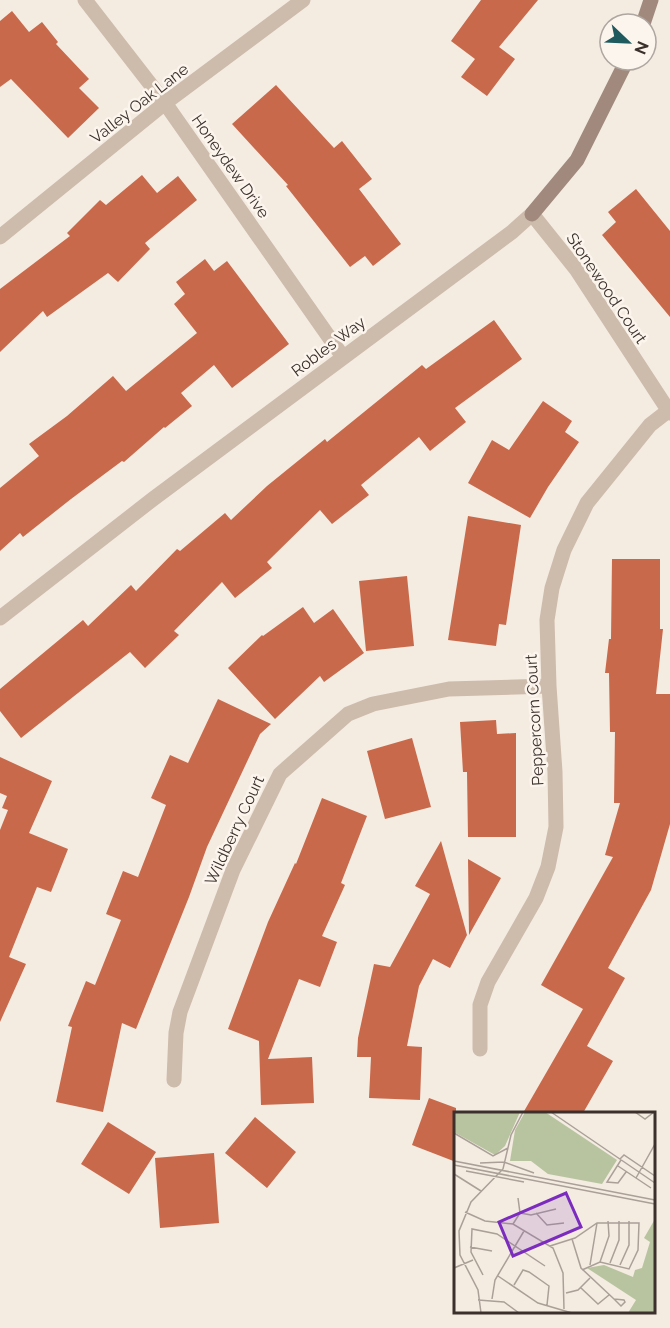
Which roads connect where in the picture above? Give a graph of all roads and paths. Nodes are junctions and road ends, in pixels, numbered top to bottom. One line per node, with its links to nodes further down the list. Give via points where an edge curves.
1 (85, 0): 4 (street, Honeydew Drive)
2 (303, 0): 4 (street, Valley Oak Lane)
3 (621, 72): 5 (street, Robles Way, via 577,160)
4 (165, 103): 6 (street, Valley Oak Lane); 7 (street, Honeydew Drive)
5 (532, 214): 7 (street, Robles Way); 8 (street, Stonewood Court, via 576,268)
6 (0, 237)
7 (343, 357): 9 (street, Robles Way)
8 (669, 412): 10 (street, Peppercorn Court, via 650,425 587,503 564,550 547,620)
9 (0, 618)
10 (549, 686): 11 (street, Peppercorn Court, via 556,827 548,867 536,898 488,982 480,1005); 12 (street, Wildberry Court, via 449,689 373,704 348,714 280,774 233,870 180,1012)
11 (480, 1049)
12 (174, 1080)

